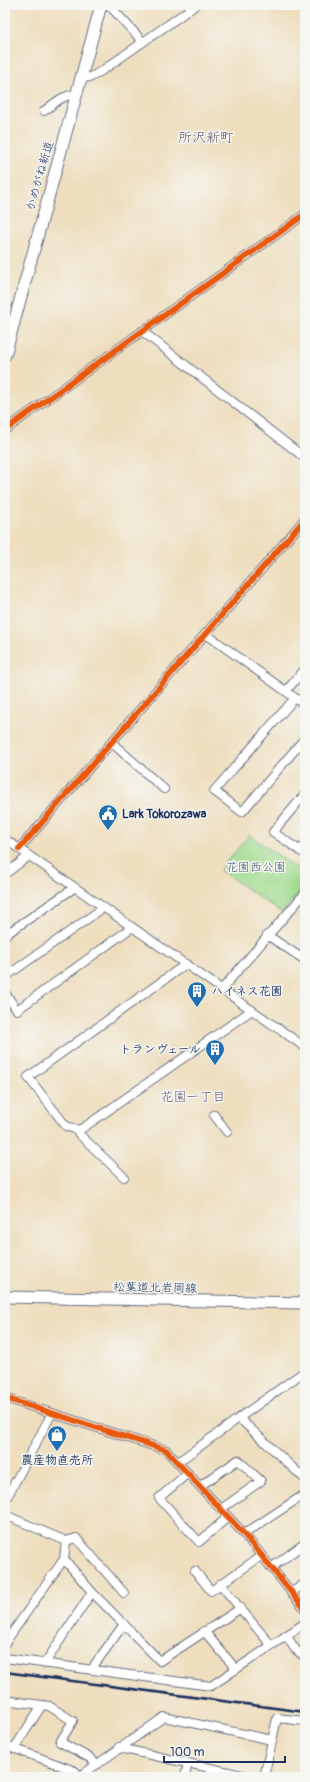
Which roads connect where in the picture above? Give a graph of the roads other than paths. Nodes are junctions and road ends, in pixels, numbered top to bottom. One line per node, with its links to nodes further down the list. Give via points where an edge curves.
1 (101, 5): 5 (street, かめがね新道)
2 (109, 5): 4 (street)
3 (196, 5): 4 (street)
4 (143, 42): 5 (street, via 103,70 91,77)
5 (82, 78): 6 (street, かめがね新道)
6 (76, 96): 7 (street, via 71,94 63,97); 10 (street, かめがね新道)
7 (44, 111)
8 (305, 214): 9 (street)
9 (142, 331): 11 (street); 12 (street)
10 (5, 355)
11 (5, 430)
12 (305, 458)
13 (305, 519): 14 (street)
14 (206, 634): 16 (street); 20 (street)
15 (305, 669): 16 (street)
16 (286, 691): 17 (street)
17 (295, 698): 18 (street); 19 (street, via 214,790 242,812)
18 (305, 705)
19 (305, 738)
20 (111, 742): 21 (street); 24 (street)
21 (164, 789)
22 (305, 794): 25 (street, via 273,832)
23 (5, 839): 24 (street)
24 (19, 849): 26 (street)
25 (303, 850)
26 (29, 856): 27 (street); 28 (street)
27 (5, 874)
28 (74, 888): 30 (street); 32 (street)
29 (305, 893): 33 (street)
30 (103, 908): 31 (street); 36 (street)
31 (131, 928): 35 (street); 38 (street, via 17,1010)
32 (5, 934)
33 (267, 935): 34 (street); 37 (street)
34 (304, 958)
35 (186, 964): 37 (street); 42 (street, via 28,1077 66,1126)
36 (5, 977)
37 (222, 988): 39 (street)
38 (5, 993)
39 (252, 1010): 40 (street); 42 (street, via 117,1105)
40 (305, 1047)
41 (214, 1115): 43 (street)
42 (77, 1130): 44 (street, via 78,1134)
43 (227, 1132)
44 (124, 1177)
45 (5, 1297): 46 (street, 松葉道北岩岡線)
46 (305, 1303)
47 (305, 1371): 50 (street)
48 (5, 1398): 49 (street)
49 (52, 1413): 51 (street, via 161,1447); 56 (street)
50 (239, 1418): 51 (street); 53 (street)
51 (178, 1462): 52 (street)
52 (188, 1474): 54 (street); 59 (street, via 160,1498 199,1542)
53 (305, 1480)
54 (200, 1486): 57 (street); 57 (street, via 238,1460 261,1481)
55 (305, 1494): 60 (street)
56 (5, 1501)
57 (221, 1509): 59 (street)
58 (5, 1515): 61 (street)
59 (228, 1517): 60 (street)
60 (244, 1534): 63 (street)
61 (66, 1541): 64 (street); 70 (street, via 76,1538)
62 (305, 1543): 65 (street)
63 (261, 1556): 65 (street); 68 (street)
64 (64, 1560): 69 (street); 78 (street)
65 (271, 1568): 71 (street)
66 (195, 1571): 68 (street, via 211,1591)
67 (305, 1583): 71 (street)
68 (220, 1584): 72 (street)
69 (92, 1592): 75 (street); 82 (street)
70 (124, 1593)
71 (291, 1593): 73 (street)
72 (241, 1608): 76 (street); 79 (street)
73 (305, 1609)
74 (305, 1623): 77 (street)
75 (124, 1624): 76 (street, via 160,1661); 84 (street)
76 (204, 1631): 83 (street)
77 (286, 1635): 79 (street); 80 (street, via 295,1649)
78 (5, 1643)
79 (271, 1645): 83 (street)
80 (305, 1657)
81 (5, 1658): 82 (street)
82 (45, 1663): 84 (street)
83 (236, 1669): 84 (street, via 211,1686)
84 (93, 1670)
85 (5, 1700): 86 (street)
86 (42, 1705): 91 (street); 93 (street, via 49,1706 73,1721 60,1742)
87 (305, 1721): 88 (street, via 277,1718)
88 (272, 1740): 90 (street, via 164,1717); 97 (street)
89 (5, 1745): 91 (street)
90 (119, 1747): 92 (street); 93 (street)
91 (14, 1749): 94 (street, via 75,1771)
92 (188, 1763): 95 (street); 96 (street)
93 (96, 1764): 94 (street)
94 (80, 1777)
95 (185, 1777)
96 (251, 1777)
97 (264, 1777)

